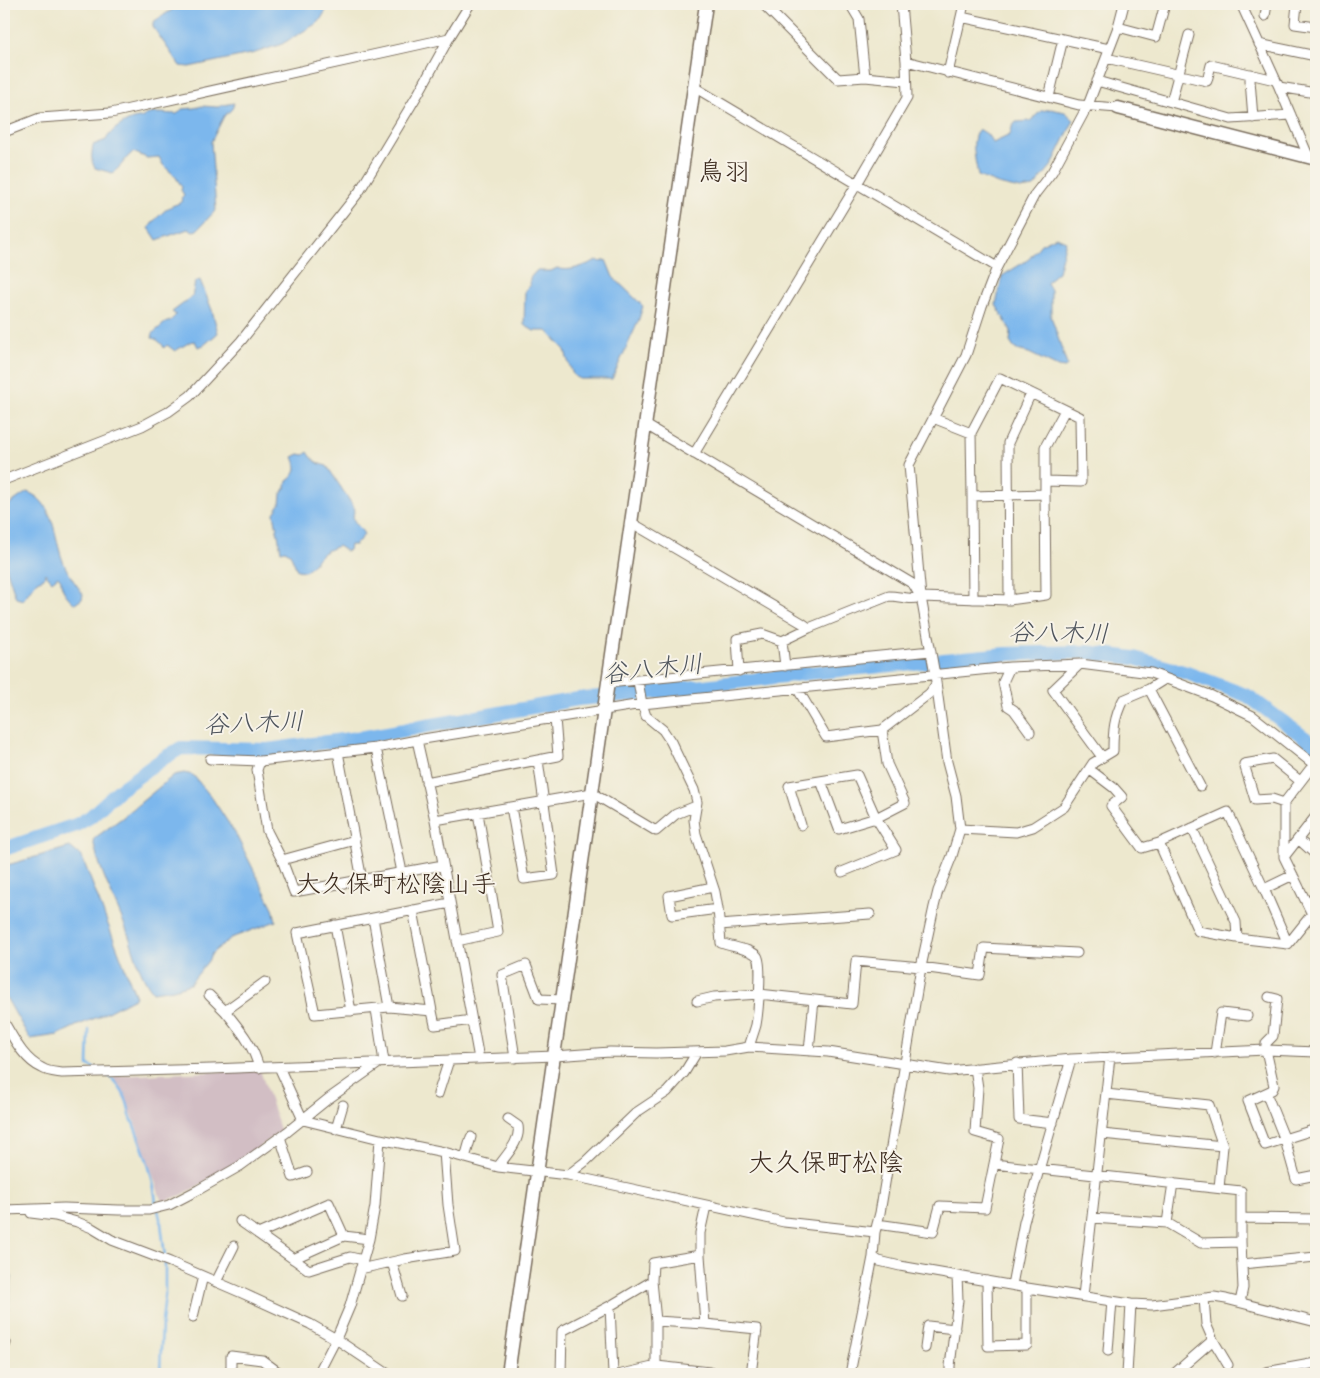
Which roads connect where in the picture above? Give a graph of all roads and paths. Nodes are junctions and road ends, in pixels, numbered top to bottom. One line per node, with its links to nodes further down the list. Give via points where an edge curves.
1 (470, 4): 17 (street)
2 (706, 4): 31 (street)
3 (762, 4): 27 (street, via 838,79)
4 (850, 4): 27 (street, via 860,19)
5 (900, 4): 23 (street)
6 (964, 4): 13 (street)
7 (1124, 4): 14 (street)
8 (1165, 4): 14 (street, via 1156,38)
9 (1241, 4): 19 (street)
10 (1267, 4): 12 (street)
11 (1297, 4): 15 (street, via 1295,24)
12 (1265, 16)
13 (961, 17): 18 (street); 24 (street)
14 (1118, 27): 20 (street)
15 (1316, 27)
16 (1189, 35): 26 (street)
17 (449, 38): 39 (street, via 111,114 40,118); 49 (street, via 359,192 241,341 190,396 142,426)
18 (1063, 39): 20 (street); 33 (street)
19 (1259, 44): 21 (street); 30 (street)
20 (1110, 48): 22 (street)
21 (1316, 56)
22 (1106, 58): 26 (street); 29 (street)
23 (906, 61): 24 (street); 28 (street)
24 (948, 72): 33 (street)
25 (1251, 74): 26 (street, via 1212,65 1207,81); 30 (street); 38 (street)
26 (1178, 75): 34 (street)
27 (865, 77): 28 (street)
28 (906, 81): 41 (street, via 907,98)
29 (1097, 81): 34 (street); 35 (street)
30 (1277, 83): 32 (street); 37 (street)
31 (694, 87): 41 (street); 46 (street)
32 (1316, 93)
33 (1049, 97): 35 (street)
34 (1171, 102): 38 (street, via 1231,119)
35 (1088, 105): 36 (street); 42 (street, via 1052,172 1035,194)
36 (1118, 108): 40 (street)
37 (1291, 115): 38 (street); 40 (street)
38 (1253, 118)
39 (4, 132)
40 (1313, 158)
41 (857, 184): 42 (street); 48 (street)
42 (997, 267): 45 (street, via 966,355)
43 (1032, 394): 44 (street); 47 (street, via 1000,378); 52 (street, via 1008,442)
44 (1065, 410): 50 (street, via 1045,448); 50 (street, via 1080,417 1081,482)
45 (933, 418): 47 (street); 55 (street, via 909,465)
46 (646, 425): 48 (street); 54 (street)
47 (971, 433): 53 (street)
48 (694, 454): 55 (street, via 913,584)
49 (4, 480)
50 (1045, 481): 51 (street)
51 (1045, 494): 52 (street); 57 (street, via 1046,596)
52 (1008, 495): 53 (street); 57 (street)
53 (972, 496): 56 (street)
54 (632, 523): 58 (street); 68 (street)
55 (921, 597): 56 (street); 58 (street, via 916,600 889,596); 60 (street)
56 (973, 599): 57 (street)
57 (1009, 600)
58 (809, 628): 59 (street)
59 (782, 641): 62 (street); 64 (street, via 762,634 737,639)
60 (931, 651): 62 (street); 66 (street)
61 (1080, 664): 63 (street); 65 (street, via 1151,673); 79 (street, via 1053,690)
62 (785, 666): 64 (street)
63 (1010, 667): 66 (street); 75 (street, via 1003,682 1008,706)
64 (739, 670): 67 (street)
65 (1165, 678): 70 (street); 83 (street, via 1253,716)
66 (936, 679): 69 (street); 74 (street, via 930,694); 100 (street)
67 (638, 681): 68 (street); 71 (street)
68 (608, 683): 72 (street)
69 (797, 688): 71 (street); 74 (street, via 826,737)
70 (1149, 689): 79 (street, via 1123,700 1113,728 1113,751); 88 (street)
71 (642, 704): 72 (street); 92 (street, via 646,716 663,730 671,742 694,790)
72 (605, 710): 73 (street); 89 (street)
73 (555, 718): 76 (street); 81 (street, via 558,756)
74 (882, 730): 96 (street, via 887,764 905,803)
75 (1030, 732)
76 (417, 740): 77 (street); 87 (street)
77 (376, 748): 78 (street); 108 (street)
78 (338, 752): 82 (street); 102 (street)
79 (1102, 757): 84 (street)
80 (210, 759): 82 (street)
81 (538, 760): 87 (street); 90 (street)
82 (260, 761): 106 (street, via 257,770 267,831)
83 (1315, 765): 86 (street)
84 (1089, 769): 100 (street, via 1064,807 1033,827 1016,832); 103 (street, via 1122,797 1111,806 1142,848)
85 (821, 780): 96 (street, via 857,775); 96 (street, via 840,829); 98 (street, via 788,786)
86 (1300, 781): 91 (street); 91 (street, via 1273,758 1244,764 1255,800 1272,799)
87 (426, 782): 97 (street)
88 (1200, 786)
89 (592, 794): 90 (street); 92 (street, via 656,831 676,814); 132 (street)
90 (544, 802): 93 (street); 93 (street, via 554,875 524,879)
91 (1284, 804): 105 (street)
92 (696, 806): 112 (street, via 696,834)
93 (511, 807): 94 (street)
94 (478, 813): 97 (street); 124 (street, via 498,932)
95 (1316, 816): 101 (street)
96 (876, 818): 109 (street, via 896,850)
97 (435, 820): 107 (street)
98 (801, 826)
99 (1192, 828): 103 (street); 113 (street, via 1228,812); 123 (street, via 1236,922)
100 (960, 829): 127 (street, via 938,891)
101 (1298, 839): 104 (street); 105 (street)
102 (355, 840): 106 (street); 111 (street)
103 (1159, 843): 123 (street, via 1198,931)
104 (1316, 854)
105 (1284, 857): 110 (street)
106 (282, 860): 111 (street, via 294,892)
107 (443, 865): 108 (street); 115 (street)
108 (402, 872): 111 (street)
109 (842, 872)
110 (1294, 876): 113 (street); 118 (street)
111 (362, 880)
112 (713, 888): 116 (street); 116 (street, via 669,896 672,915)
113 (1264, 889): 125 (street)
114 (1316, 896): 118 (street)
115 (450, 903): 117 (street); 124 (street)
116 (718, 909): 122 (street)
117 (414, 910): 120 (street); 139 (street)
118 (1312, 913): 125 (street)
119 (870, 914): 122 (street)
120 (373, 918): 121 (street); 135 (street)
121 (335, 925): 138 (street); 138 (street, via 297,933 315,1014)
122 (719, 925): 129 (street, via 721,943 751,952 760,960)
123 (1237, 938): 125 (street)
124 (457, 941): 141 (street)
125 (1288, 944)
126 (1077, 953): 127 (street, via 984,948 980,975)
127 (921, 967): 133 (street, via 856,961 852,1004); 157 (street)
128 (265, 982): 137 (street)
129 (759, 994): 133 (street); 134 (street); 143 (street, via 756,1025)
130 (209, 995): 137 (street)
131 (1269, 997): 144 (street, via 1277,999 1273,1036 1266,1043)
132 (563, 1000): 149 (street); 150 (street, via 539,999 526,965 502,975)
133 (814, 1000): 145 (street)
134 (697, 1001)
135 (389, 1007): 136 (street); 139 (street)
136 (376, 1009): 138 (street); 155 (street)
137 (225, 1011): 159 (street, via 256,1054)
138 (351, 1011)
139 (432, 1011): 141 (street, via 436,1026)
140 (1248, 1016): 148 (street, via 1221,1013)
141 (472, 1020): 152 (street)
142 (4, 1022): 159 (street, via 30,1060 50,1071 106,1073)
143 (749, 1047): 145 (street); 146 (street)
144 (1266, 1050): 147 (street); 148 (street); 161 (street, via 1274,1086)
145 (809, 1051): 157 (street)
146 (697, 1052): 149 (street); 184 (street, via 667,1092 636,1112)
147 (1316, 1052)
148 (1215, 1053): 151 (street)
149 (555, 1056): 150 (street); 182 (street)
150 (515, 1058): 152 (street)
151 (1110, 1058): 153 (street); 163 (street)
152 (479, 1059): 154 (street)
153 (1071, 1059): 156 (street); 167 (street)
154 (449, 1060): 155 (street); 162 (street)
155 (382, 1062): 158 (street); 166 (street)
156 (1017, 1064): 160 (street); 167 (street, via 1019,1119)
157 (904, 1065): 160 (street, via 949,1071); 195 (street)
158 (279, 1067): 159 (street); 166 (street)
159 (259, 1068)
160 (975, 1068): 178 (street, via 978,1088 975,1132 999,1139)
161 (1266, 1093): 174 (street); 174 (street, via 1248,1101 1265,1146)
162 (438, 1094)
163 (1106, 1094): 170 (street); 175 (street, via 1209,1105)
164 (343, 1105): 168 (street)
165 (508, 1119): 179 (street, via 519,1129 516,1142)
166 (303, 1120): 168 (street); 171 (street)
167 (1053, 1123): 180 (street)
168 (336, 1129): 173 (street)
169 (1313, 1130): 174 (street)
170 (1102, 1134): 175 (street); 185 (street)
171 (280, 1137): 181 (street, via 294,1177); 189 (street, via 240,1166 169,1205 150,1210)
172 (471, 1138): 177 (street)
173 (380, 1140): 176 (street); 198 (street)
174 (1285, 1140): 183 (street, via 1296,1179)
175 (1223, 1146): 187 (street)
176 (444, 1152): 177 (street); 205 (street, via 455,1251)
177 (464, 1158): 179 (street)
178 (994, 1164): 180 (street); 195 (street, via 985,1208 940,1206 933,1232)
179 (498, 1167): 182 (street)
180 (1039, 1169): 185 (street); 213 (street, via 1024,1222)
181 (307, 1172)
182 (537, 1172): 184 (street); 241 (street)
183 (1316, 1174)
184 (568, 1175): 188 (street)
185 (1097, 1175): 186 (street); 190 (street)
186 (1173, 1183): 187 (street); 194 (street)
187 (1219, 1188): 191 (street, via 1241,1191)
188 (706, 1206): 195 (street, via 784,1222); 201 (street, via 700,1233)
189 (6, 1210): 208 (street, via 77,1222 112,1240)
190 (1092, 1218): 194 (street); 216 (street)
191 (1241, 1218): 192 (street); 199 (street)
192 (1316, 1219)
193 (240, 1221): 196 (street)
194 (1167, 1224): 199 (street, via 1201,1243)
195 (876, 1228): 202 (street)
196 (258, 1234): 197 (street, via 329,1203); 204 (street)
197 (344, 1236): 198 (street); 204 (street)
198 (369, 1239): 207 (street)
199 (1241, 1242): 206 (street)
200 (234, 1246): 212 (street)
201 (700, 1255): 210 (street, via 653,1263); 225 (street)
202 (873, 1257): 209 (street, via 879,1261); 247 (street)
203 (1316, 1257): 206 (street)
204 (293, 1259): 207 (street, via 309,1270 350,1256)
205 (392, 1262): 207 (street); 215 (street)
206 (1242, 1264): 219 (street)
207 (362, 1265): 227 (street)
208 (203, 1276): 212 (street); 222 (street)
209 (957, 1276): 211 (street); 226 (street)
210 (652, 1281): 221 (street); 223 (street)
211 (987, 1281): 213 (street); 214 (street, via 988,1346 1027,1345)
212 (216, 1282): 227 (street)
213 (1012, 1286): 214 (street)
214 (1026, 1288): 216 (street)
215 (402, 1296)
216 (1083, 1296): 218 (street)
217 (1204, 1298): 219 (street); 220 (street, via 1152,1305); 228 (street, via 1206,1324)
218 (1112, 1301): 220 (street); 230 (street)
219 (1240, 1302): 224 (street)
220 (1131, 1304): 249 (street)
221 (610, 1306): 242 (street, via 562,1331); 243 (street)
222 (193, 1318)
223 (656, 1321): 225 (street); 233 (street)
224 (1316, 1322)
225 (705, 1324): 246 (street, via 757,1329)
226 (955, 1329): 229 (street, via 928,1326); 248 (street)
227 (336, 1339): 239 (street); 240 (street)
228 (1213, 1340): 232 (street); 234 (street)
229 (925, 1348)
230 (1108, 1351)
231 (1316, 1363): 235 (street)
232 (1228, 1365)
233 (656, 1370): 236 (street); 244 (street)
234 (1174, 1372)
235 (1266, 1372)
236 (703, 1373): 245 (street)
237 (228, 1374): 238 (street, via 231,1356 262,1360)
238 (281, 1374)
239 (318, 1374)
240 (388, 1374)
241 (508, 1374)
242 (561, 1374)
243 (613, 1374)
244 (622, 1374)
245 (727, 1374)
246 (751, 1374)
247 (850, 1374)
248 (950, 1374)
249 (1128, 1374)

